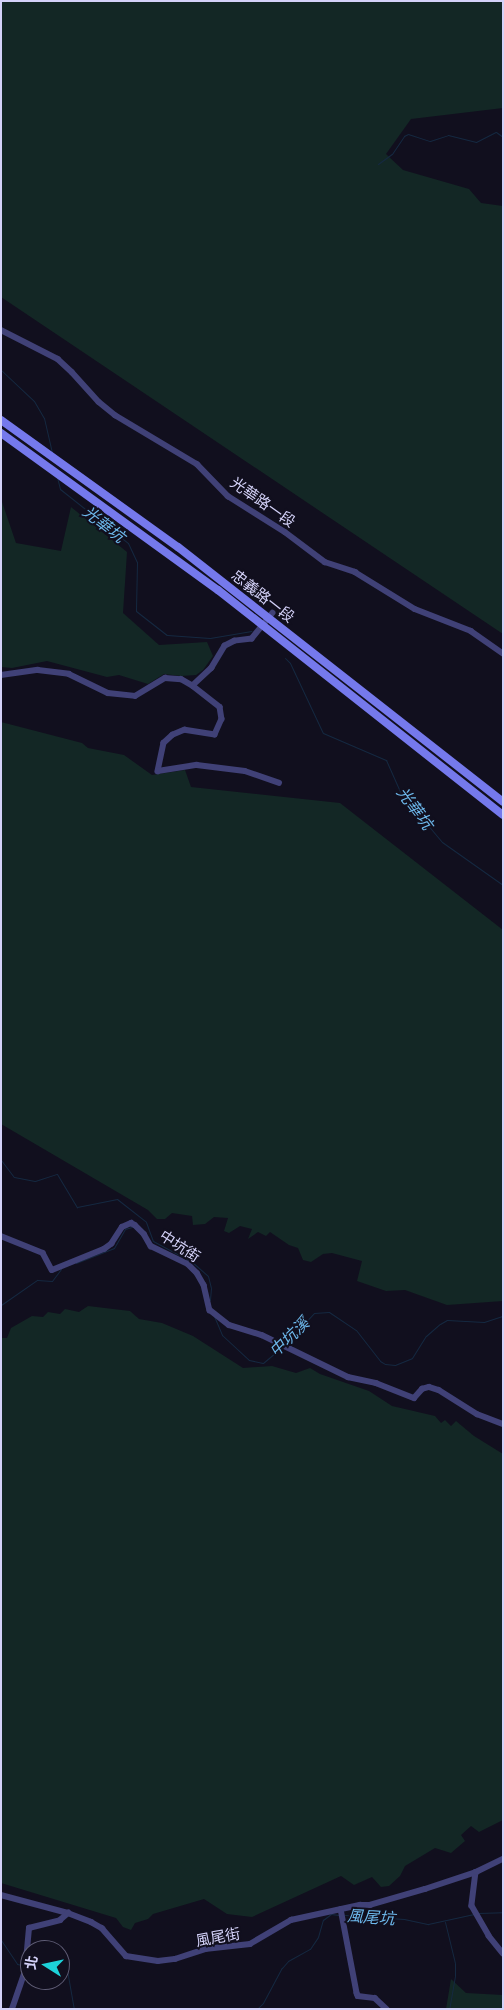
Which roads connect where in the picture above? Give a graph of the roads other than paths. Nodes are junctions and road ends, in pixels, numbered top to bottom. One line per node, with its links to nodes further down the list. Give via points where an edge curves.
1 (1, 330): 8 (street, 光華路一段, via 58,359 115,415 197,464 228,496 325,562 355,572 414,608 471,631)
2 (1, 420): 4 (main road, 忠義路一段)
3 (1, 433): 5 (main road, 忠義路一段, via 69,481)
4 (91, 481): 5 (main road); 6 (main road, 忠義路一段)
5 (82, 494): 7 (main road, 忠義路一段, via 203,579)
6 (271, 616): 7 (street); 11 (main road, 忠義路一段)
7 (263, 627): 10 (street, via 252,639 225,646 212,668); 12 (main road, 忠義路一段)
8 (503, 653)
9 (1, 675): 10 (street, via 38,670 69,674 108,692 135,696 165,678 181,679)
10 (193, 686): 13 (street, via 220,707 222,718 216,735 185,730 173,735 164,743 158,771 197,765 245,771)
11 (405, 722): 12 (main road); 14 (main road, 忠義路一段)
12 (395, 734): 15 (main road, 忠義路一段)
13 (279, 783)
14 (503, 802)
15 (503, 815)
16 (1, 1236): 17 (street, 中坑街, via 43,1253 52,1270 104,1249 122,1227 131,1223 151,1246 188,1264 197,1272 212,1311 235,1328 262,1335 348,1377 414,1398 422,1390 439,1390 476,1414)
17 (503, 1424)
18 (503, 1859): 19 (street, 風尾街)
19 (476, 1872): 22 (street, 風尾街); 23 (street, via 472,1906)
20 (1, 1895): 21 (street, 風尾街)
21 (68, 1913): 22 (street, 風尾街, via 102,1928 126,1956 158,1961 205,1949 250,1944 291,1920); 24 (street, via 60,1920 29,1928 26,1966)
22 (342, 1913): 25 (street, via 358,1996 375,1998)
23 (503, 1953)
24 (12, 2009)
25 (386, 2009)

